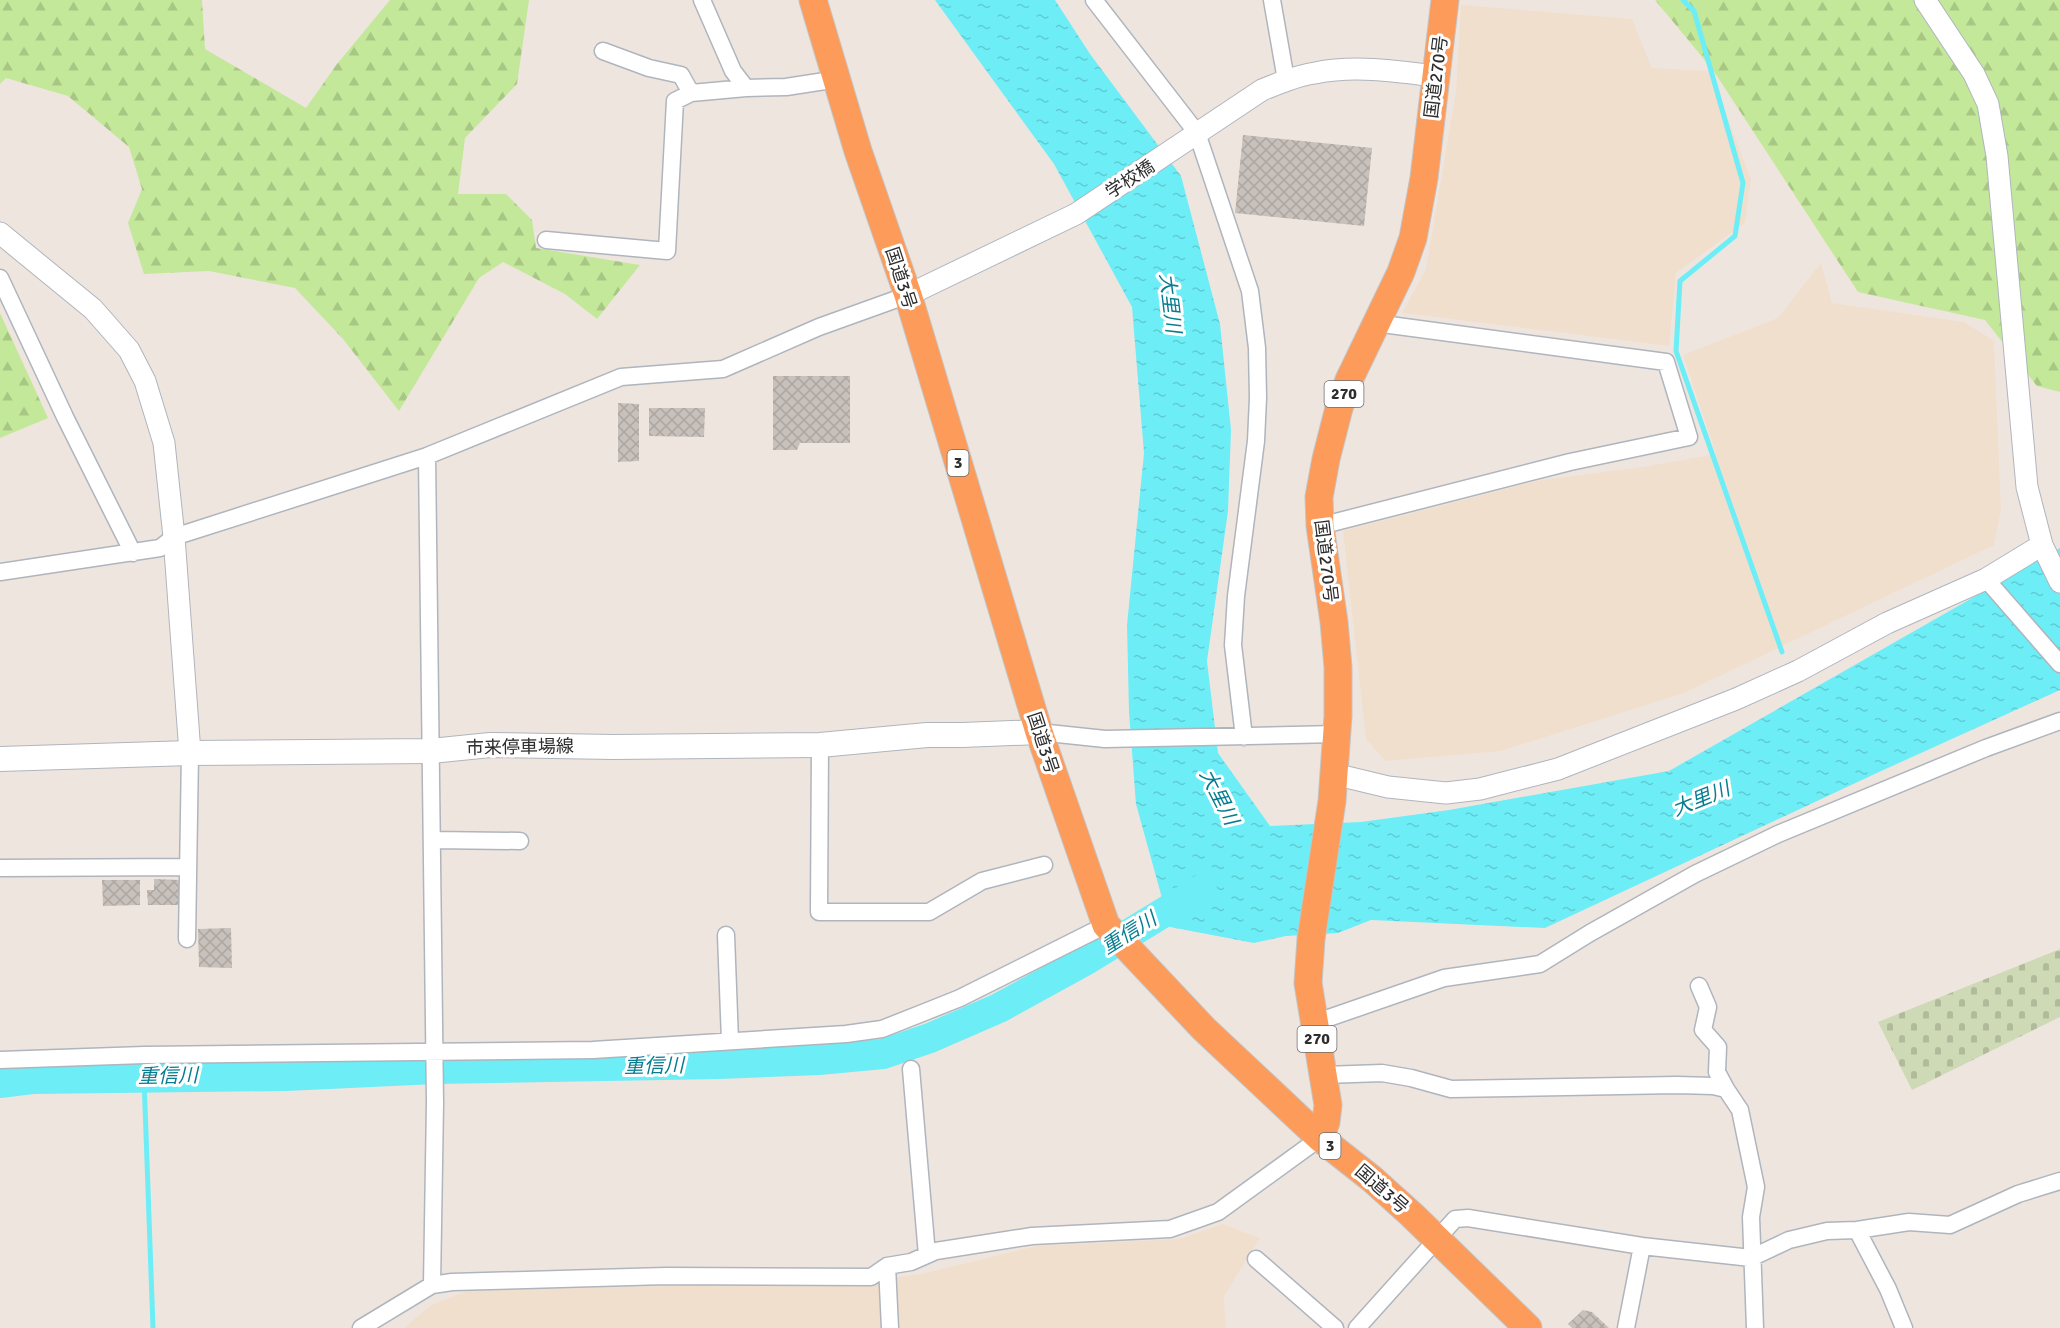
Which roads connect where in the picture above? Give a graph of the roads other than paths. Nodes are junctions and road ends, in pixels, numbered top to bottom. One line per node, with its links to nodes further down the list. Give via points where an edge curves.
1 (702, 0): 11 (street, via 733,71)
2 (813, 0): 9 (highway, 国道3号 / 3)
3 (1094, 0): 13 (street)
4 (1272, 0): 10 (street)
5 (1445, 0): 8 (highway, 国道270号 / 270)
6 (1924, 0): 22 (street, via 1974,74 1988,104 1997,156 2027,487)
7 (603, 51): 12 (street, via 681,75)
8 (1435, 76): 10 (street, 学校橋, via 1337,70); 18 (highway, 国道270号 / 270, via 1413,238)
9 (838, 79): 11 (street); 17 (highway, 国道3号 / 3, via 858,151)
10 (1286, 80): 13 (street, 学校橋, via 1262,90)
11 (746, 88): 12 (street)
12 (691, 93): 15 (street, via 675,101 673,112 667,251)
13 (1190, 138): 17 (street, 学校橋, via 1076,214); 31 (street, via 1250,291 1257,348 1256,441 1233,645)
14 (0, 233): 21 (street, via 93,309 129,350 145,381 164,443)
15 (546, 240)
16 (0, 278): 23 (street)
17 (908, 295): 19 (street, via 819,327 723,369 621,377); 29 (highway, 国道3号 / 3)
18 (1375, 323): 20 (highway, 国道270号 / 270, via 1339,408 1322,476); 20 (street, via 1666,362 1689,437 1570,462)
19 (427, 456): 21 (street); 33 (street)
20 (1320, 526): 30 (highway, 国道270号 / 270, via 1338,667)
21 (174, 537): 23 (street, via 160,548); 34 (street)
22 (2044, 549): 25 (street); 26 (street)
23 (133, 553): 24 (street)
24 (0, 572)
25 (1988, 581): 27 (street); 36 (street, via 1887,623 1736,699 1558,769 1480,789 1446,793 1388,787)
26 (2060, 582)
27 (2060, 663)
28 (2060, 721): 46 (street, via 1778,834 1695,874 1540,964 1444,978)
29 (1039, 732): 31 (street, via 1115,739); 32 (main road, 市来停車場線, via 927,735); 42 (highway, 国道3号 / 3)
30 (1337, 734): 31 (street); 36 (highway, 国道270号 / 270)
31 (1241, 737)
32 (820, 745): 33 (main road, 市来停車場線, via 490,745); 39 (street, via 819,912 929,912 982,881)
33 (431, 751): 34 (main road, 市来停車場線); 37 (street)
34 (190, 753): 35 (main road, 市来停車場線); 40 (street)
35 (0, 759)
36 (1334, 774): 46 (highway, 国道270号 / 270, via 1311,939 1308,983)
37 (432, 840): 38 (street); 48 (street)
38 (520, 841)
39 (1044, 865)
40 (188, 867): 41 (street); 44 (street)
41 (0, 868)
42 (1106, 925): 47 (street, via 960,998 882,1029); 53 (highway, 国道3号 / 3, via 1204,1029)
43 (726, 935): 47 (street)
44 (187, 939)
45 (1699, 986): 52 (street, via 1708,1007 1703,1030 1718,1047 1717,1072)
46 (1314, 1023): 51 (highway, 国道270号 / 270)
47 (730, 1041): 48 (street, via 593,1050)
48 (435, 1050): 49 (street); 62 (street)
49 (0, 1060)
50 (911, 1069): 58 (street)
51 (1324, 1075): 52 (street, via 1382,1073 1451,1089 1677,1085); 53 (highway, 国道270号 / 270, via 1328,1113)
52 (1726, 1089): 59 (street, via 1740,1110 1756,1187)
53 (1320, 1138): 56 (highway, 国道3号 / 3); 58 (street, via 1218,1212 1170,1229 1032,1236)
54 (2060, 1181): 55 (street, via 2018,1194 1950,1225 1909,1222)
55 (1857, 1230): 59 (street, via 1827,1231 1789,1240); 70 (street)
56 (1437, 1238): 57 (street, via 1455,1219 1468,1218); 66 (street); 67 (highway, 国道3号 / 3)
57 (1642, 1246): 59 (street); 68 (street)
58 (927, 1255): 61 (street)
59 (1751, 1258): 69 (street)
60 (1256, 1259): 65 (street)
61 (887, 1266): 62 (street, via 871,1277 666,1276); 64 (street)
62 (432, 1285): 63 (street)
63 (361, 1328)
64 (890, 1328)
65 (1335, 1328)
66 (1357, 1328)
67 (1528, 1328)
68 (1626, 1328)
69 (1755, 1328)
70 (1904, 1328)

